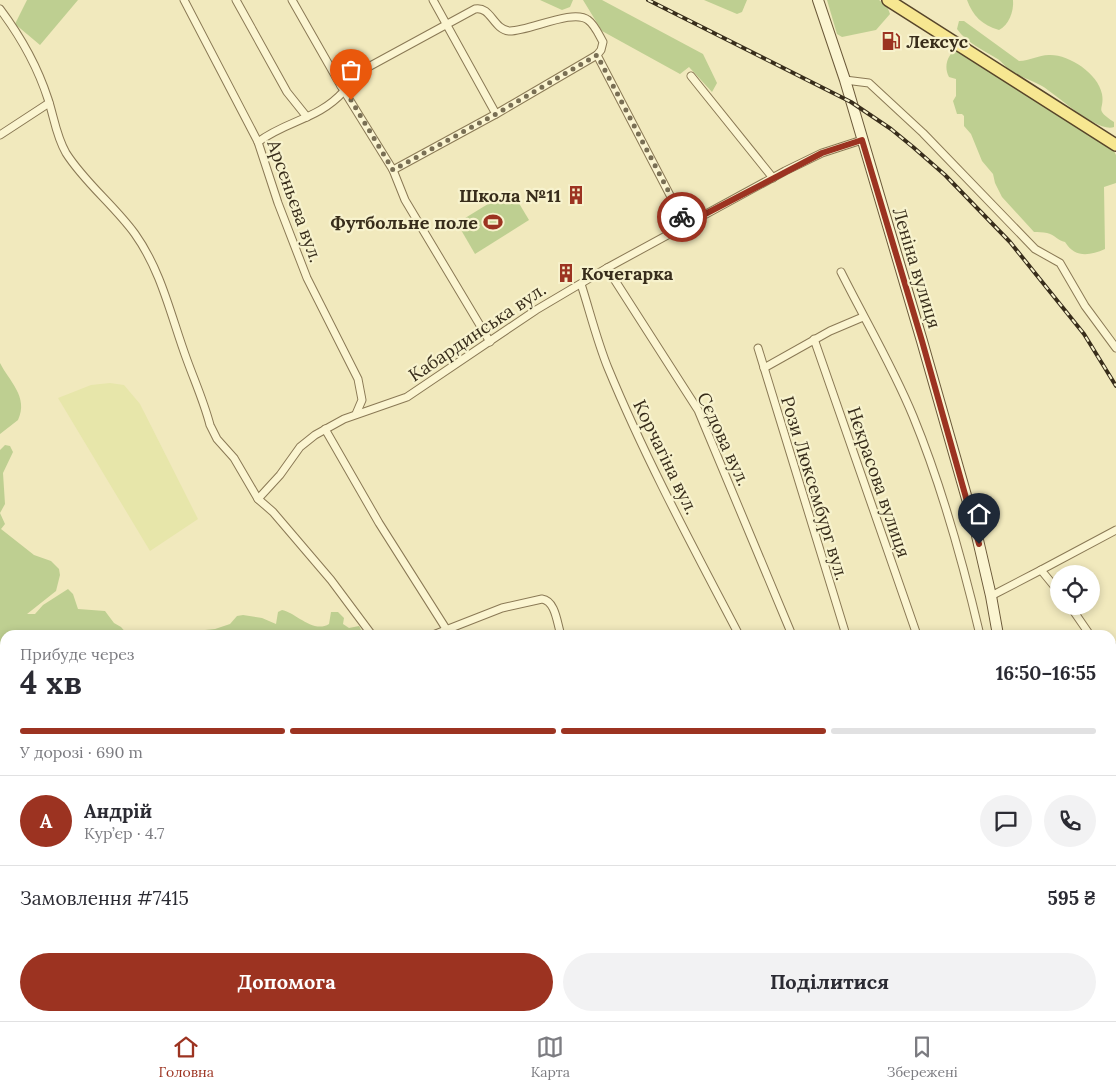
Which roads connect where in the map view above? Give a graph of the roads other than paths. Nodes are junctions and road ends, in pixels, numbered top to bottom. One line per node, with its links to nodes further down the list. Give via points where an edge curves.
1 (184, 0): 18 (street, Арсеньєва вул.)
2 (236, 0): 15 (street, via 287,92)
3 (292, 0): 12 (street)
4 (432, 0): 8 (street)
5 (818, 0): 11 (main road, Леніна вулиця)
6 (888, 0): 19 (main road)
7 (0, 9): 13 (street, via 34,61)
8 (447, 25): 9 (street, via 480,8 508,31 584,17 603,42); 12 (street, via 350,77); 14 (street)
9 (597, 55): 14 (street); 22 (street)
10 (691, 76): 21 (street)
11 (845, 80): 17 (main road, Леніна вулиця); 30 (street, via 869,83 923,133 1035,249 1060,263 1085,306)
12 (342, 89): 15 (street, via 322,111); 20 (street)
13 (49, 103): 16 (street); 34 (street, via 57,134 66,152 147,252 160,278 210,424)
14 (496, 114): 20 (street)
15 (307, 117): 18 (street)
16 (0, 135)
17 (862, 140): 21 (street, Кабардинська вул., via 822,153); 38 (main road, Леніна вулиця, via 922,341)
18 (258, 142): 32 (street, Арсеньєва вул., via 307,278 358,379 362,400)
19 (1116, 145)
20 (393, 170): 28 (street, via 405,200)
21 (773, 178): 22 (street, Кабардинська вул.)
22 (686, 224): 23 (street, Кабардинська вул.)
23 (607, 268): 25 (street, Кабардинська вул.); 45 (street, Сєдова вул., via 698,410)
24 (840, 272): 26 (street)
25 (581, 284): 28 (street, Кабардинська вул.); 44 (street, Корчагіна вул., via 630,420)
26 (863, 317): 27 (street); 48 (street, via 922,438 967,580)
27 (814, 339): 31 (street); 47 (street, Нєкрасова вулиця)
28 (490, 342): 32 (street, Кабардинська вул., via 407,397)
29 (758, 348): 31 (street, Рози Люксембург вул.)
30 (1116, 348)
31 (764, 368): 46 (street, Рози Люксембург вул.)
32 (356, 414): 33 (street, Кабардинська вул.)
33 (325, 429): 34 (street, Кабардинська вул., via 306,440); 41 (street, via 379,523)
34 (258, 499): 40 (street, via 331,580)
35 (1116, 530): 36 (street)
36 (1041, 570): 37 (street); 38 (street)
37 (1050, 581)
38 (991, 596): 49 (main road, Леніна вулиця)
39 (1076, 615): 50 (street)
40 (368, 630)
41 (447, 630)
42 (452, 630): 43 (street, via 502,608 542,599 552,605)
43 (560, 630)
44 (736, 630)
45 (790, 630)
46 (844, 630)
47 (915, 630)
48 (979, 630)
49 (997, 630)
50 (1087, 630)

